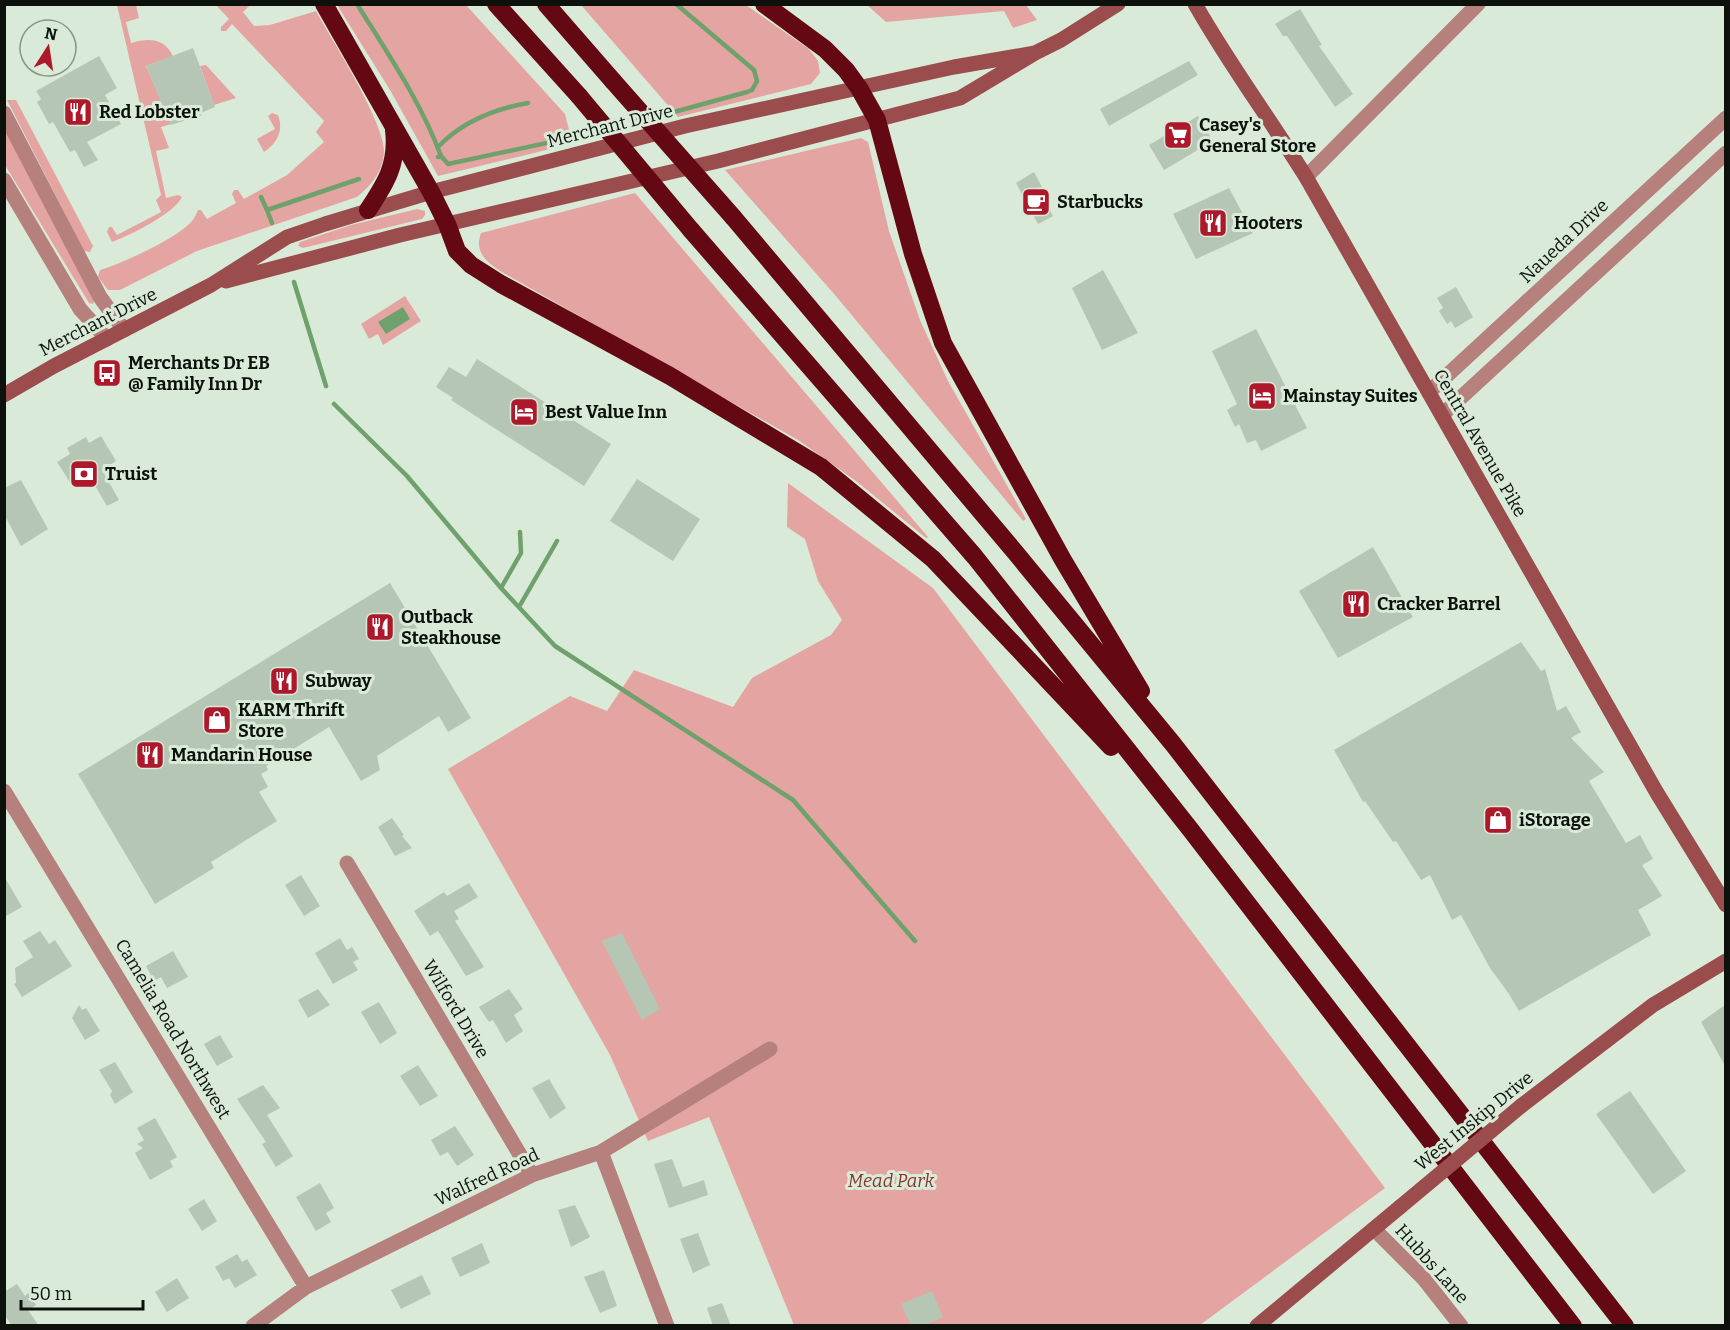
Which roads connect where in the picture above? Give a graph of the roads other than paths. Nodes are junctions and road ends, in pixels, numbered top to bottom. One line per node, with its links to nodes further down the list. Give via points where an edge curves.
1 (324, 4): 12 (highway)
2 (496, 4): 28 (highway, bridge, via 975,557)
3 (546, 4): 26 (highway, bridge, via 733,217)
4 (764, 4): 9 (highway, via 825,49)
5 (1118, 4): 8 (main road, Merchant Drive)
6 (1195, 4): 15 (main road, Central Avenue Pike)
7 (1478, 4): 15 (street)
8 (1035, 53): 9 (main road, Merchant Drive, via 954,66); 11 (main road, Merchant Drive, via 960,98)
9 (859, 88): 11 (highway); 17 (main road, Merchant Drive, via 674,129)
10 (4, 113): 21 (street, via 100,297)
11 (877, 120): 19 (main road, Merchant Drive, via 626,184); 26 (highway, via 913,254 943,343 1063,560)
12 (393, 126): 17 (highway); 18 (highway, via 395,158)
13 (1723, 126): 23 (street, Naueda Drive)
14 (1725, 153): 25 (street)
15 (1306, 177): 23 (main road, Central Avenue Pike)
16 (4, 180): 22 (street, via 80,309)
17 (432, 192): 18 (main road, Merchant Drive); 19 (highway)
18 (368, 210): 20 (main road, Merchant Drive, via 286,237)
19 (447, 224): 20 (main road, Merchant Drive); 28 (highway, via 457,251 471,265 670,376 830,474 933,559)
20 (211, 285): 21 (main road, Merchant Drive)
21 (124, 330): 22 (main road, Merchant Drive)
22 (106, 339): 24 (main road, Merchant Drive)
23 (1429, 392): 25 (main road, Central Avenue Pike)
24 (4, 395)
25 (1442, 415): 30 (main road, Central Avenue Pike)
26 (1173, 744): 42 (highway)
27 (4, 791): 36 (street, Camelia Road Northwest)
28 (1190, 829): 41 (highway)
29 (346, 863): 34 (street, Wilford Drive)
30 (1725, 905)
31 (1725, 961): 35 (main road, West Inskip Drive, bridge, via 1653,1005 1521,1106)
32 (770, 1049): 33 (street, Walfred Road)
33 (601, 1152): 34 (street, Walfred Road); 38 (street)
34 (532, 1175): 36 (street, Walfred Road)
35 (1374, 1229): 39 (main road, West Inskip Drive); 40 (street, Hubbs Lane, via 1424,1279)
36 (306, 1287): 37 (street, Walfred Road)
37 (253, 1326)
38 (667, 1326)
39 (1257, 1326)
40 (1461, 1326)
41 (1572, 1326)
42 (1625, 1326)

